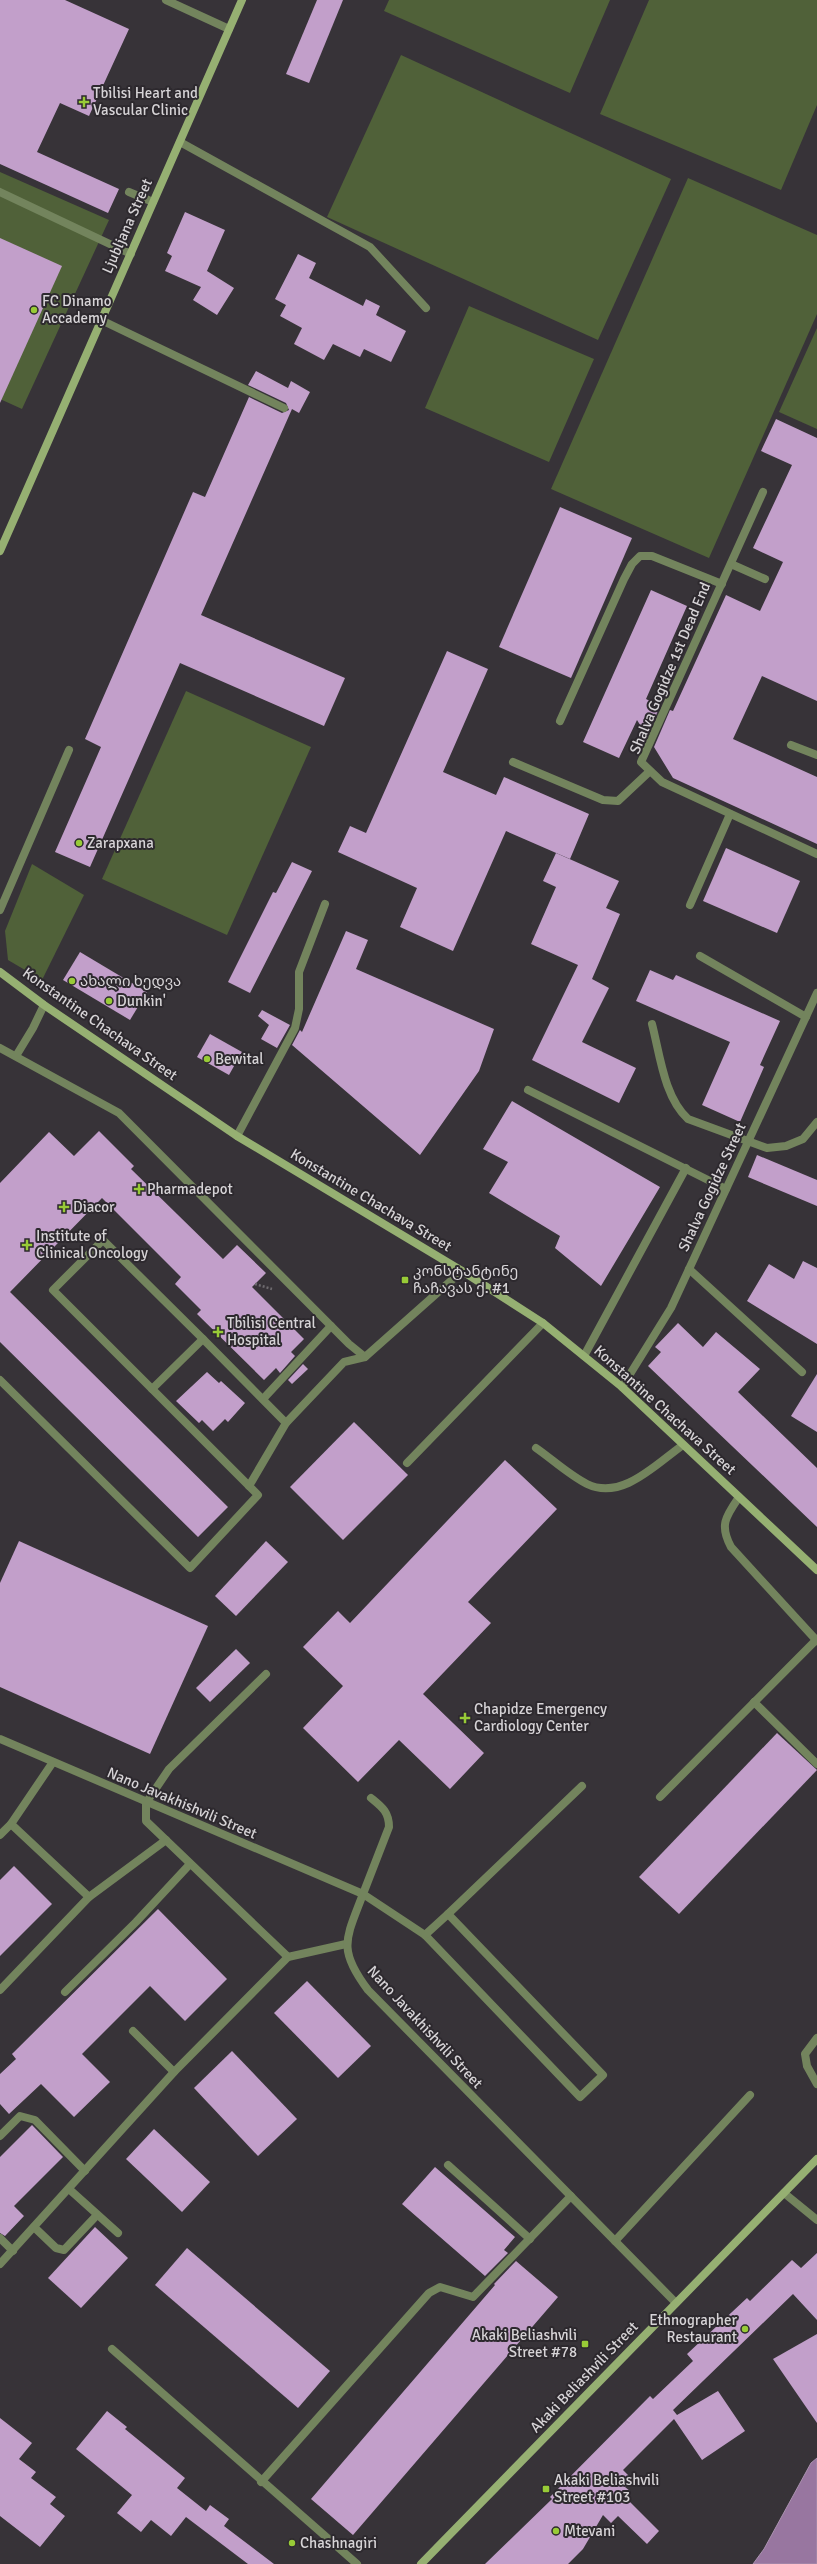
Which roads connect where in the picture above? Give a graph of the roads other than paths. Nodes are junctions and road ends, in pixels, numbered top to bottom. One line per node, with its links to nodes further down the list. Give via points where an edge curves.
1 (166, 0): 3 (street)
2 (242, 0): 3 (street, Ljubljana Street)
3 (229, 29): 4 (street, Ljubljana Street)
4 (180, 142): 7 (street, Ljubljana Street); 9 (street, via 370,247)
5 (0, 192): 8 (street)
6 (129, 192): 7 (street)
7 (153, 202): 8 (street, Ljubljana Street)
8 (130, 254): 10 (street, Ljubljana Street)
9 (426, 308)
10 (101, 320): 11 (street); 13 (street, Ljubljana Street)
11 (284, 408)
12 (763, 492): 14 (street, Shalva Gogidze 1st Dead End)
13 (0, 551)
14 (731, 564): 15 (street); 16 (street, Shalva Gogidze 1st Dead End)
15 (765, 579)
16 (722, 584): 17 (street, via 652,556 640,556 624,579); 22 (street, Shalva Gogidze 1st Dead End, via 641,762)
17 (560, 721)
18 (792, 745): 20 (street)
19 (69, 750): 27 (street)
20 (817, 755)
21 (514, 762): 22 (street, via 603,800 618,801)
22 (650, 771): 23 (street, Shalva Gogidze 1st Dead End, via 662,782)
23 (730, 814): 24 (street, Shalva Gogidze 1st Dead End); 26 (street)
24 (817, 854)
25 (325, 904): 38 (street, via 299,972 299,1009 295,1028)
26 (690, 905)
27 (0, 910)
28 (700, 956): 32 (street)
29 (0, 972): 31 (street, Konstantine Chachava Street)
30 (817, 992): 32 (street, Shalva Gogidze Street)
31 (44, 1005): 35 (street); 38 (street, Konstantine Chachava Street)
32 (806, 1017): 39 (street, Shalva Gogidze Street)
33 (652, 1024): 39 (street, via 672,1097 679,1110 688,1119)
34 (0, 1048): 35 (street)
35 (16, 1056): 45 (street, via 119,1113)
36 (528, 1090): 40 (street)
37 (817, 1122): 39 (street, via 803,1139 786,1146 767,1148)
38 (237, 1136): 43 (street, Konstantine Chachava Street)
39 (749, 1142): 41 (street, Shalva Gogidze Street)
40 (686, 1168): 41 (street); 47 (street)
41 (726, 1189): 42 (street, Shalva Gogidze Street)
42 (689, 1268): 49 (street); 51 (street, Shalva Gogidze Street, via 670,1308)
43 (462, 1271): 44 (street, Konstantine Chachava Street); 48 (street)
44 (543, 1323): 47 (street, Konstantine Chachava Street); 57 (street)
45 (331, 1326): 48 (street); 53 (street)
46 (203, 1339): 52 (street); 52 (street, via 103,1240 53,1290); 53 (street)
47 (584, 1356): 51 (street, Konstantine Chachava Street)
48 (365, 1357): 54 (street, via 344,1362)
49 (802, 1372)
50 (0, 1380): 58 (street, via 190,1568 258,1495)
51 (622, 1387): 55 (street, Konstantine Chachava Street)
52 (152, 1389): 58 (street)
53 (263, 1399): 54 (street)
54 (286, 1423): 58 (street)
55 (683, 1444): 56 (street, via 632,1481 620,1487 600,1489 586,1483); 59 (street, Konstantine Chachava Street)
56 (536, 1448)
57 (407, 1463)
58 (249, 1486)
59 (739, 1497): 60 (street, Konstantine Chachava Street); 61 (street, via 726,1516 724,1534)
60 (817, 1570)
61 (817, 1640): 63 (street)
62 (266, 1674): 70 (street, via 169,1769)
63 (754, 1702): 66 (street); 68 (street)
64 (0, 1739): 65 (street, Nano Javakhishvili Street)
65 (53, 1762): 70 (street, Nano Javakhishvili Street); 71 (street)
66 (817, 1764)
67 (582, 1786): 77 (street)
68 (660, 1797)
69 (371, 1798): 75 (street, via 386,1811 389,1827)
70 (146, 1803): 73 (street, via 146,1821); 75 (street, Nano Javakhishvili Street)
71 (12, 1824): 72 (street); 76 (street)
72 (0, 1835)
73 (166, 1840): 74 (street); 76 (street)
74 (190, 1864): 80 (street); 82 (street)
75 (363, 1894): 78 (street, Nano Javakhishvili Street); 79 (street)
76 (89, 1897): 81 (street)
77 (448, 1914): 78 (street); 78 (street, Nano Javakhishvili Street, via 603,2075 580,2097)
78 (426, 1935)
79 (346, 1944): 80 (street); 94 (street, Nano Javakhishvili Street, via 353,1970 384,2008)
80 (288, 1957): 85 (street)
81 (0, 1990)
82 (65, 1992)
83 (133, 2031): 85 (street)
84 (817, 2038): 86 (street, via 805,2054 806,2066)
85 (174, 2072): 91 (street)
86 (817, 2084)
87 (750, 2096): 101 (street)
88 (0, 2136): 91 (street, via 20,2116 27,2116)
89 (817, 2159): 93 (street, Akaki Beliashvili Street)
90 (448, 2166): 100 (street)
91 (85, 2171): 92 (street)
92 (69, 2189): 95 (street); 97 (street)
93 (784, 2193): 96 (street); 104 (street, Akaki Beliashvili Street)
94 (571, 2196): 100 (street); 101 (street, Nano Javakhishvili Street)
95 (97, 2215): 97 (street, via 64,2250 56,2248); 98 (street)
96 (817, 2220)
97 (34, 2227): 102 (street)
98 (118, 2234)
99 (0, 2238): 102 (street)
100 (530, 2239): 106 (street, via 473,2297 440,2287 429,2293)
101 (615, 2242): 104 (street, Nano Javakhishvili Street)
102 (13, 2251): 103 (street)
103 (1, 2262)
104 (676, 2303): 108 (street, Akaki Beliashvili Street)
105 (112, 2349): 106 (street)
106 (261, 2482): 107 (street)
107 (356, 2564)
108 (421, 2564)

